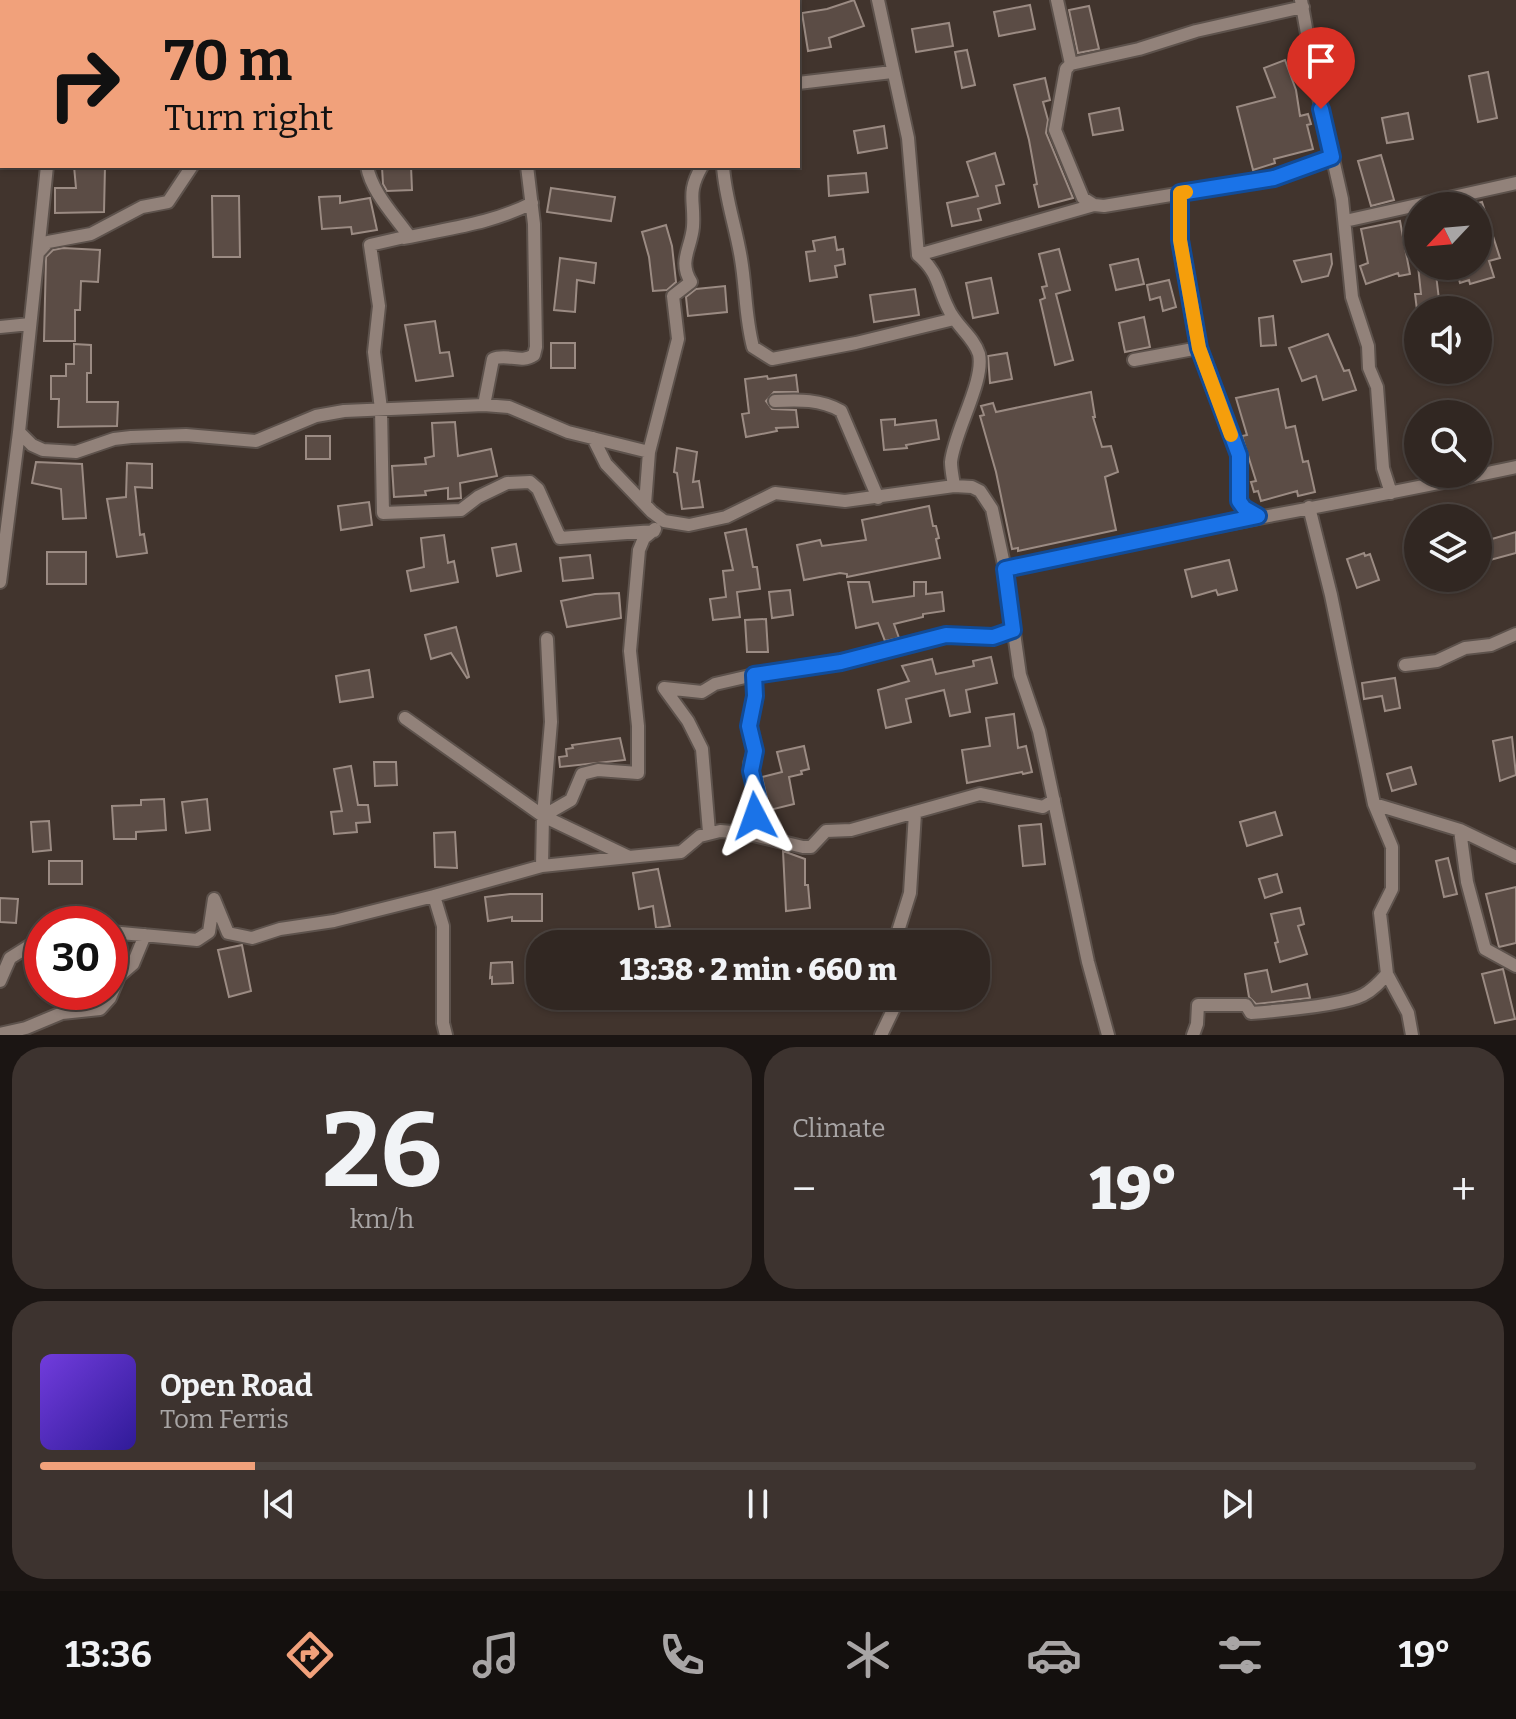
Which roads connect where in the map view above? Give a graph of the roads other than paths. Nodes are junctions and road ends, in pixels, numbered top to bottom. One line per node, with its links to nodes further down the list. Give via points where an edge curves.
1 (878, 0): 5 (street)
2 (1057, 0): 4 (street)
3 (1302, 3): 4 (street); 7 (street)
4 (1071, 64): 17 (street, via 1063,74 1055,130 1083,198)
5 (892, 72): 6 (street); 21 (street, via 908,138)
6 (800, 83)
7 (1332, 157): 15 (street, via 1274,178); 18 (street)
8 (47, 168): 20 (street)
9 (191, 168): 20 (street, via 168,202 142,207 91,234 48,242)
10 (367, 168): 19 (street, via 409,236)
11 (527, 168): 16 (street)
12 (701, 168): 32 (street, via 691,191 693,230 684,268 691,282 673,296 678,339)
13 (723, 168): 22 (street, via 753,347 772,359)
14 (1516, 183): 18 (street)
15 (1180, 193): 17 (street); 25 (street, via 1180,240)
16 (532, 203): 19 (street, via 476,225); 28 (street, via 534,355 526,360 493,359)
17 (1094, 205): 21 (street)
18 (1345, 221): 35 (street, via 1352,297 1377,387 1383,468)
19 (370, 245): 29 (street, via 379,306 374,352)
20 (38, 253): 23 (street)
21 (918, 255): 22 (street, via 938,278)
22 (954, 319): 34 (street, via 980,358 953,452)
23 (30, 324): 24 (street); 30 (street)
24 (0, 327)
25 (1199, 348): 26 (street); 39 (street, via 1239,455 1239,501)
26 (1134, 360)
27 (775, 401): 36 (street, via 804,399 841,411)
28 (484, 405): 29 (street); 31 (street, via 509,407)
29 (381, 409): 30 (street, via 316,416 256,441 131,437 61,452 32,445); 40 (street, via 383,513 461,510 507,483 530,482 560,538)
30 (19, 432): 42 (street)
31 (593, 438): 32 (street); 37 (street, via 606,464)
32 (649, 452): 37 (street)
33 (1516, 467): 35 (street)
34 (954, 486): 36 (street); 41 (street, via 972,487 985,496)
35 (1391, 493): 38 (street)
36 (878, 498): 40 (street, via 829,501 775,493 726,517)
37 (645, 504): 40 (street)
38 (1309, 507): 39 (street); 50 (street)
39 (1258, 516): 41 (street)
40 (659, 526): 52 (street, via 639,550 630,651 638,773 582,774 571,800)
41 (1005, 569): 43 (street)
42 (0, 582)
43 (1013, 630): 47 (street, via 993,637 946,635 841,662); 49 (street)
44 (1516, 634): 46 (street, via 1437,661)
45 (547, 639): 52 (street, via 551,722)
46 (1405, 665)
47 (754, 675): 54 (street, via 702,692 664,688 702,749); 55 (street, via 749,726 755,751 750,763 759,805)
48 (405, 718): 52 (street)
49 (1054, 800): 51 (street, via 1043,807 980,794); 71 (street)
50 (1374, 804): 53 (street); 65 (street, via 1392,847 1392,889 1380,913)
51 (915, 813): 55 (street, via 826,831 811,847); 60 (street, via 910,893)
52 (543, 816): 56 (street); 58 (street)
53 (1460, 830): 57 (street); 64 (street, via 1485,949)
54 (709, 832): 55 (street); 56 (street, via 681,852)
55 (745, 833)
56 (629, 857): 58 (street)
57 (1516, 857)
58 (542, 866): 59 (street)
59 (434, 896): 62 (street, via 252,938 228,933 214,899 209,932 197,940); 69 (street, via 443,926)
60 (898, 930)
61 (128, 934): 62 (street)
62 (145, 935): 68 (street, via 133,964 119,976 100,1009 62,1013)
63 (24, 949): 66 (street, via 10,958)
64 (1516, 966)
65 (1387, 974): 72 (street, via 1360,997 1289,1009 1251,1013 1246,1005 1198,1005); 73 (street, via 1408,1013)
66 (0, 981)
67 (893, 1010): 70 (street)
68 (0, 1034)
69 (446, 1035)
70 (881, 1035)
71 (1108, 1035)
72 (1193, 1035)
73 (1412, 1035)

